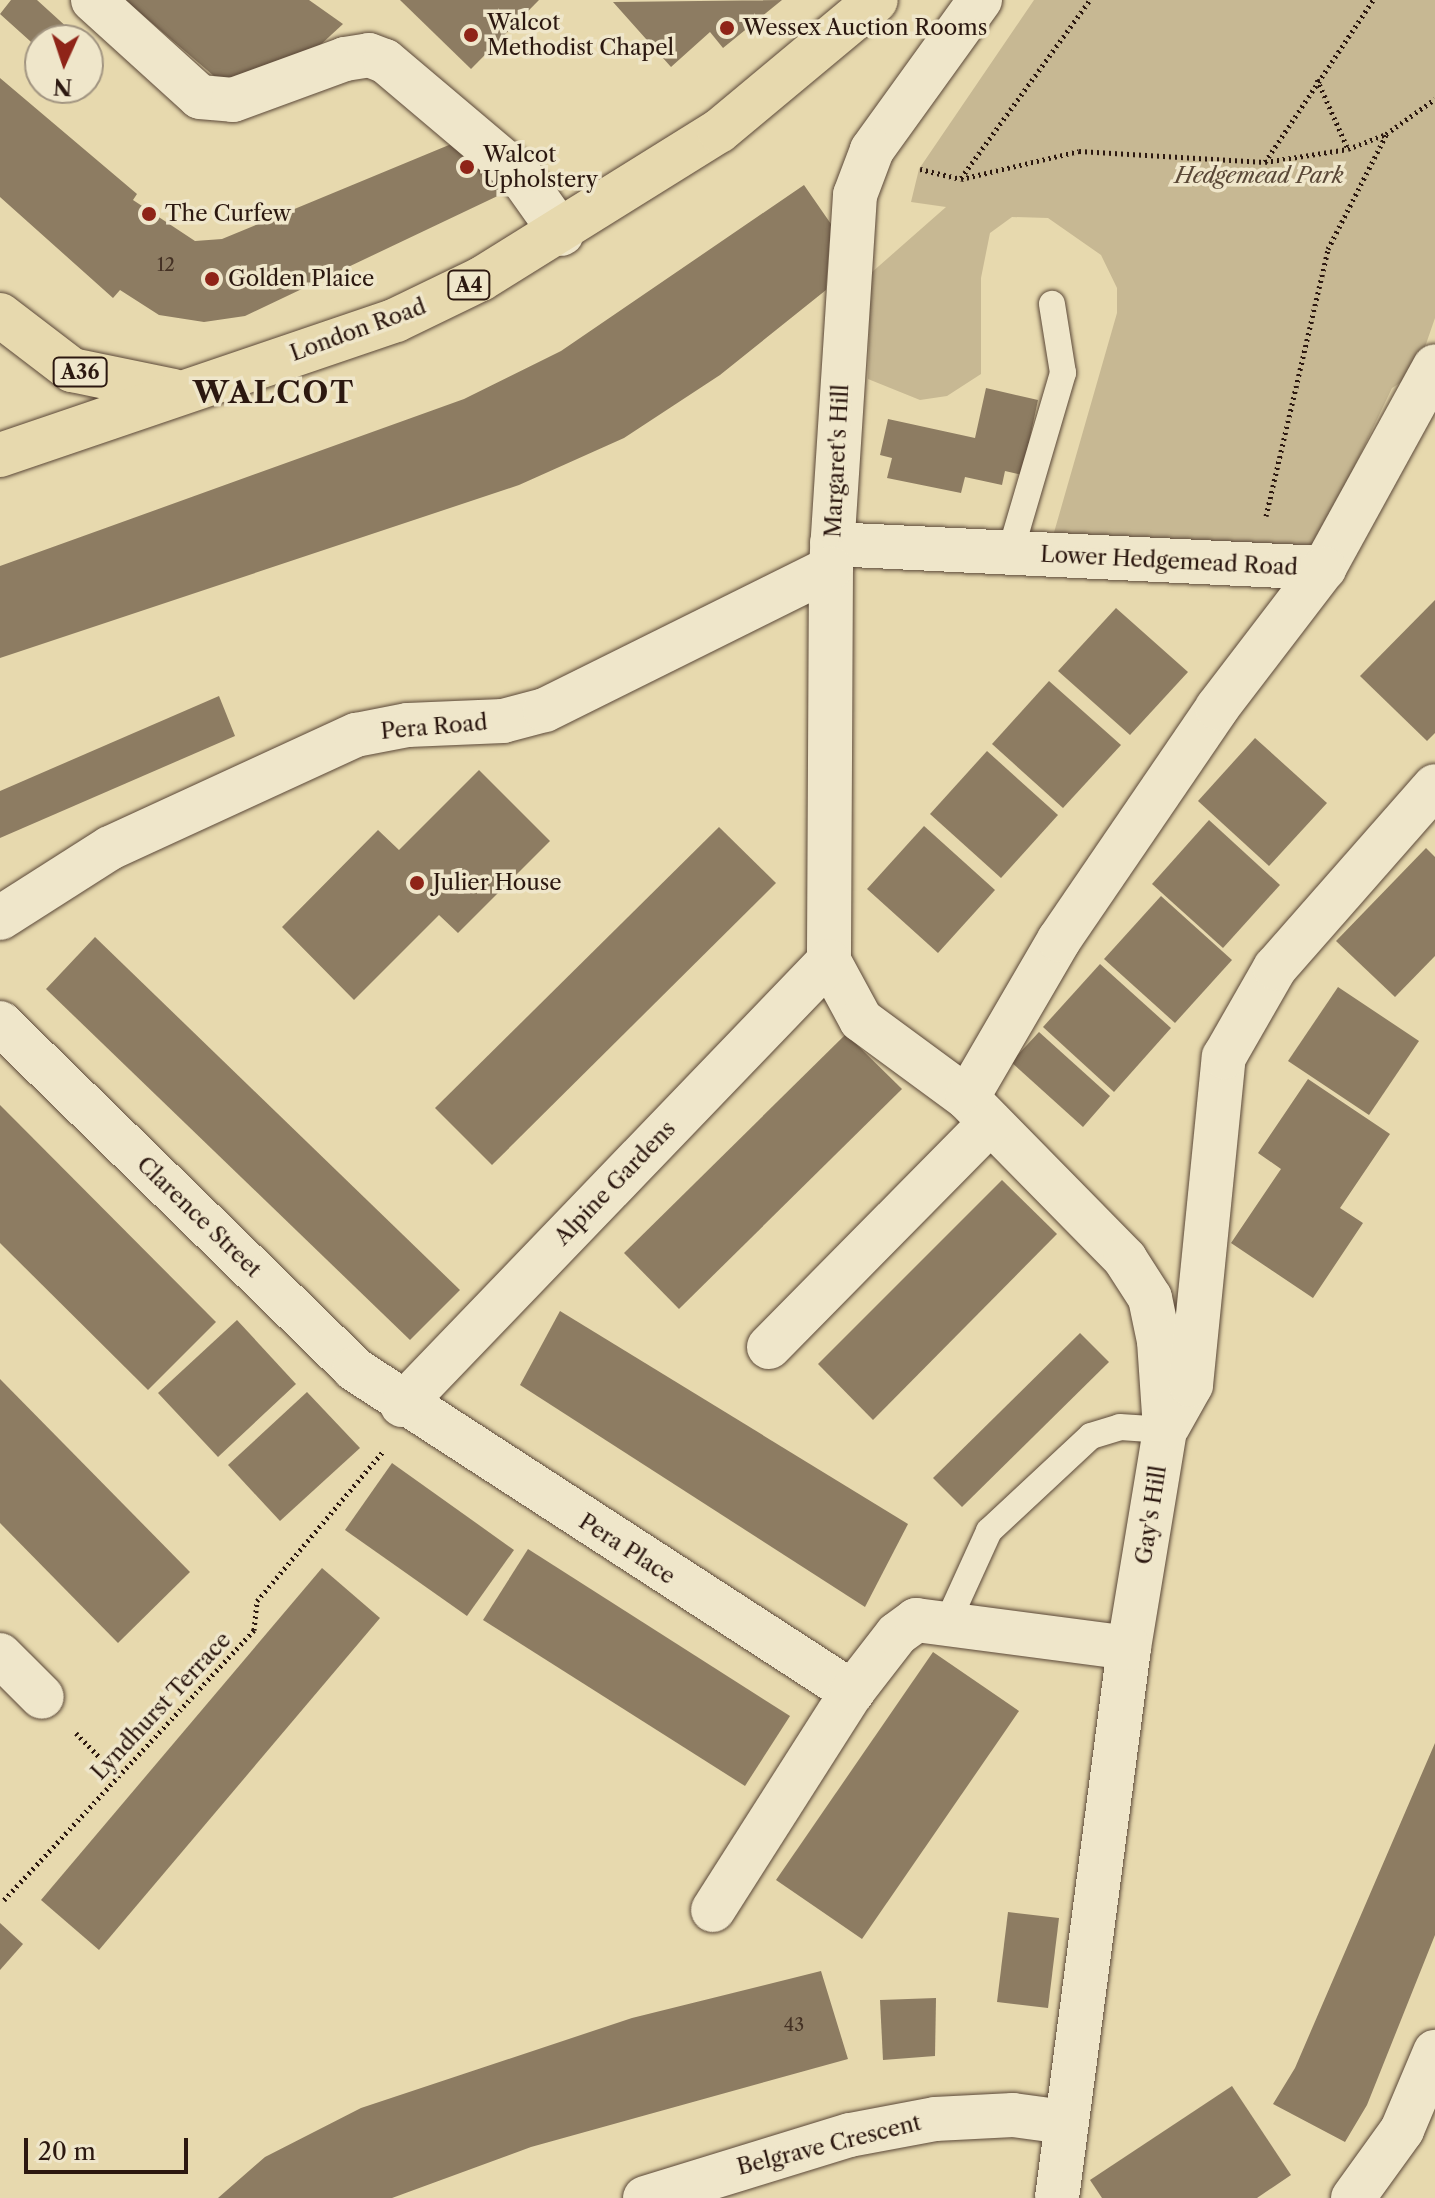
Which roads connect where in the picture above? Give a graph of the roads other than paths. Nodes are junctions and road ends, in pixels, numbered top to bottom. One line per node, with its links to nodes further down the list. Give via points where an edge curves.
1 (93, 0): 4 (street, via 200,97 233,100 345,59 369,55 385,61 520,175)
2 (876, 0): 4 (main road, London Road / A4, via 719,131)
3 (980, 0): 11 (street, Margaret's Hill, via 872,150 855,195)
4 (562, 234): 8 (main road, London Road / A4, via 396,320)
5 (1052, 304): 10 (lane, via 1063,373)
6 (0, 315): 8 (main road, A36, via 72,370)
7 (1435, 366): 12 (street, Lower Hedgemead Road)
8 (177, 392): 9 (main road, London Road / A4)
9 (0, 455)
10 (1010, 553): 11 (street, Lower Hedgemead Road); 12 (street, Lower Hedgemead Road)
11 (831, 556): 14 (street, Pera Road, via 545,710 503,721 408,725 356,735 110,848); 15 (street, Margaret's Hill)
12 (1324, 568): 17 (street, via 1217,708 1059,940)
13 (1435, 786): 20 (street, via 1275,968 1224,1057 1191,1385)
14 (0, 918)
15 (829, 961): 17 (street, Gay's Hill, via 861,1020); 19 (street, Alpine Gardens)
16 (0, 1023): 19 (street, Clarence Street, via 354,1369)
17 (978, 1111): 18 (street); 20 (street, Gay's Hill, via 1125,1259 1150,1298)
18 (769, 1347)
19 (402, 1405): 24 (street, Pera Place)
20 (1165, 1430): 21 (lane, via 1120,1427 1091,1436 989,1531); 22 (street, Gay's Hill)
21 (948, 1621): 22 (street); 24 (street, via 916,1620)
22 (1129, 1648): 28 (street, Gay's Hill)
23 (0, 1655): 25 (street)
24 (852, 1692): 26 (street)
25 (42, 1697)
26 (713, 1910)
27 (1435, 2052): 31 (street, via 1402,2130)
28 (1065, 2122): 29 (street, Belgrave Crescent, via 1013,2115 935,2119 850,2135); 30 (street, Gay's Hill)
29 (645, 2198)
30 (1057, 2198)
31 (1353, 2198)

